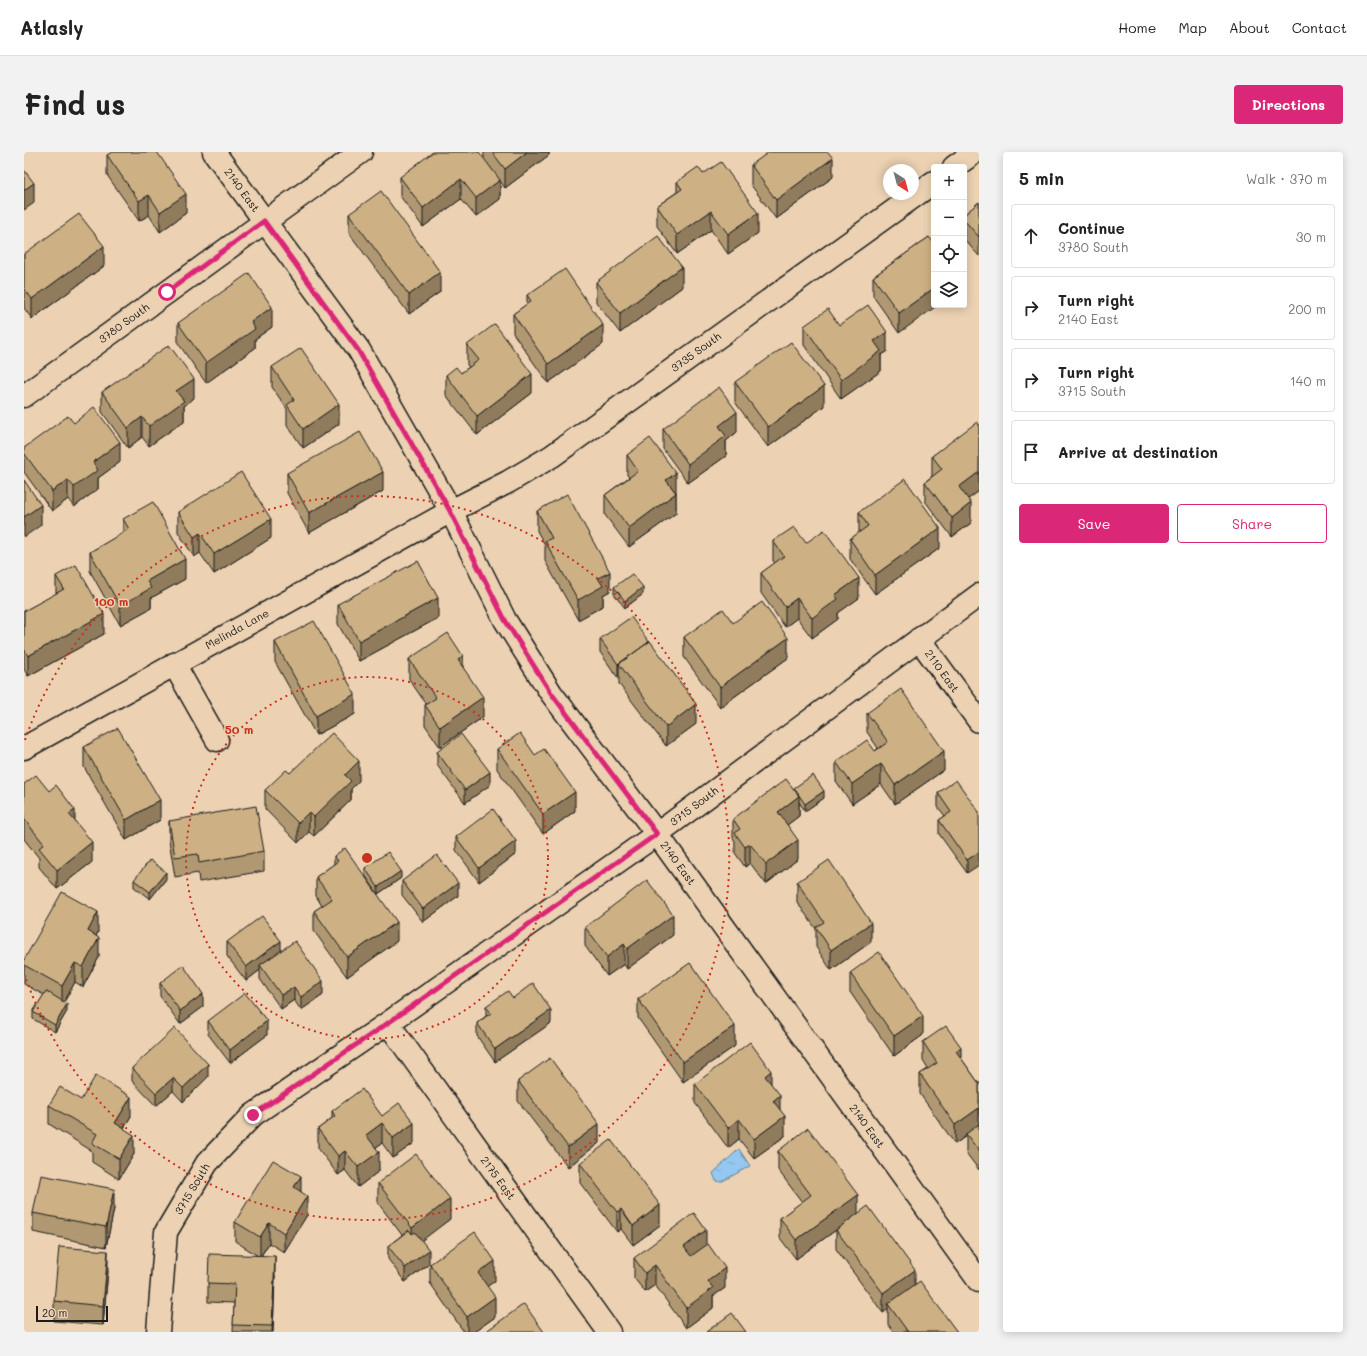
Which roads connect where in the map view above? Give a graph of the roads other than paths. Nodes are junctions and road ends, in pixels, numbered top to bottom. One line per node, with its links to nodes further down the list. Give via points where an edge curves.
1 (214, 152): 6 (street, 2140 East)
2 (361, 152): 6 (street, 3780 South)
3 (975, 152): 4 (street)
4 (958, 164)
5 (931, 184): 8 (street, 3735 South, via 552,456 508,482)
6 (264, 221): 7 (street, 3780 South); 8 (street, 2140 East, via 358,350)
7 (24, 396)
8 (450, 511): 11 (street, Melinda Lane); 15 (street, 2140 East, via 513,634 551,693)
9 (979, 595): 10 (street, 3715 South)
10 (919, 640): 12 (street, 2110 East); 15 (street, 3715 South)
11 (174, 664): 13 (street); 14 (street, Melinda Lane)
12 (979, 721)
13 (217, 740)
14 (24, 748)
15 (657, 834): 16 (street, 3715 South); 17 (street, 2140 East)
16 (388, 1023): 18 (street, 3715 South, via 253,1115 207,1163 166,1232); 19 (street, 2175 East)
17 (979, 1281)
18 (158, 1332)
19 (609, 1332)

